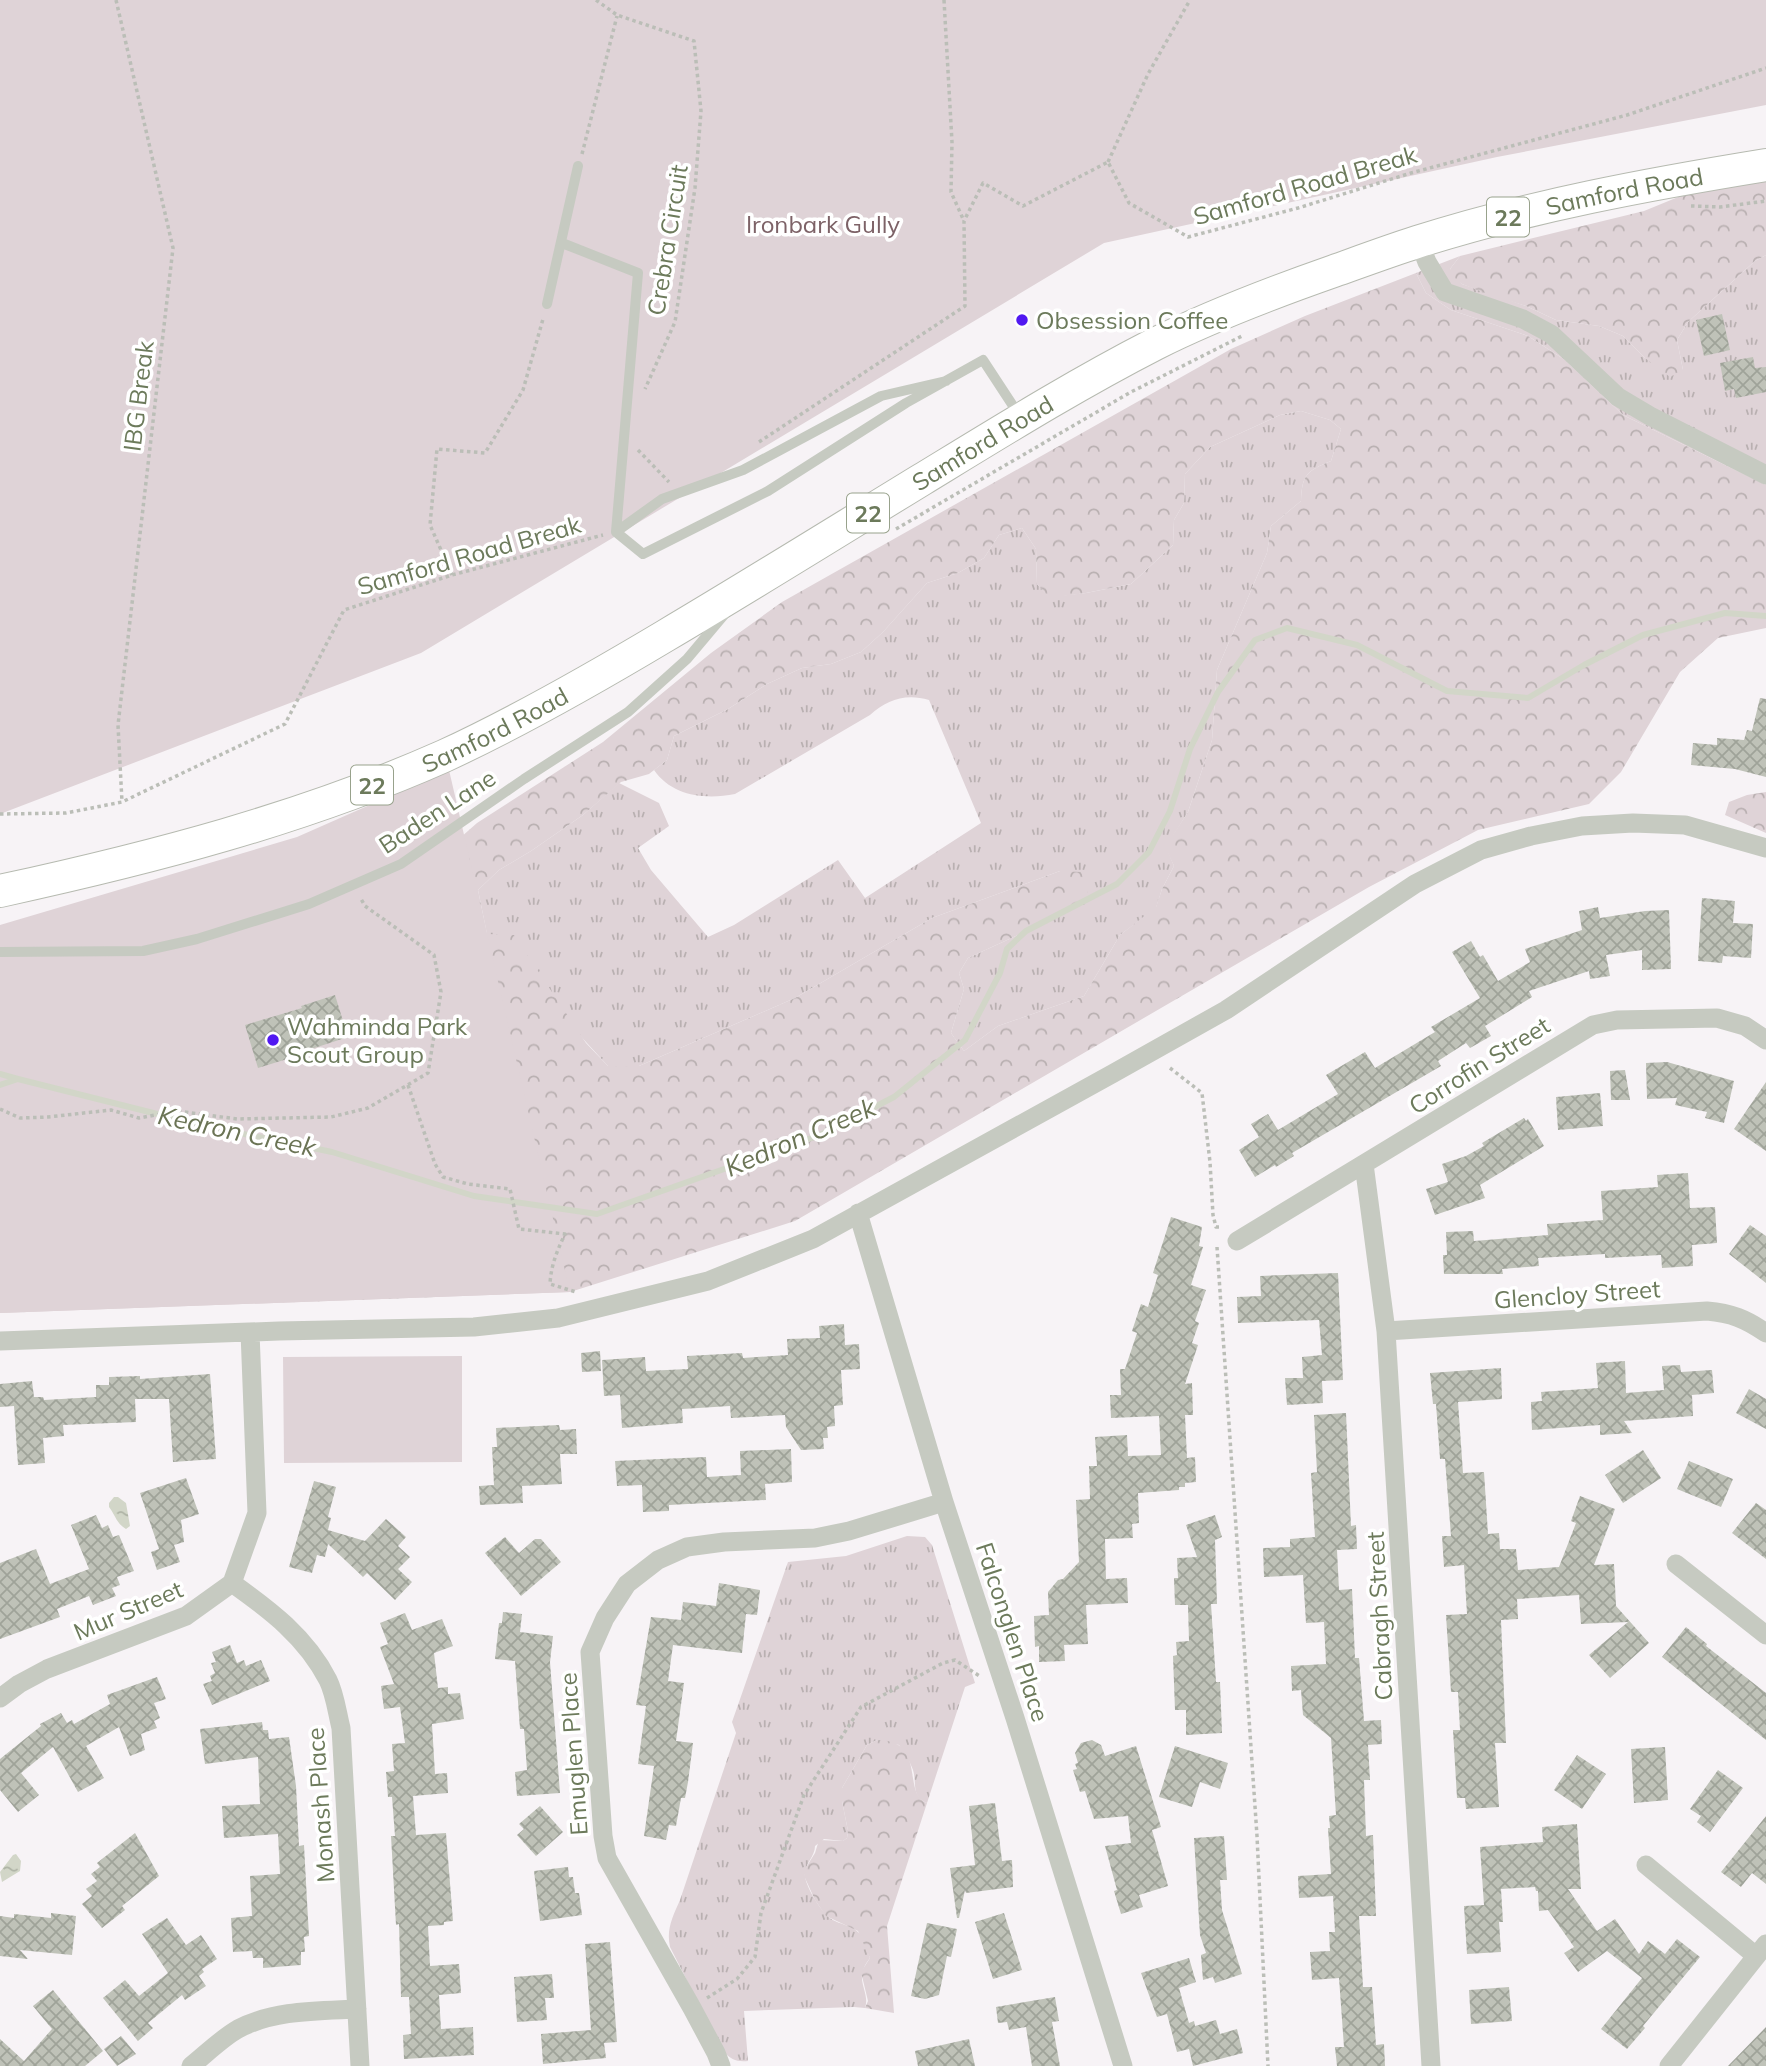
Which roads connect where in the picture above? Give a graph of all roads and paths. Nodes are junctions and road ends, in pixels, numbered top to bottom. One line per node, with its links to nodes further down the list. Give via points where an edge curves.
1 (116, 0): 28 (path, IBG Break, via 173,248 118,725)
2 (597, 0): 5 (path, Crebra Circuit)
3 (944, 0): 12 (path, via 951,192)
4 (1190, 0): 7 (path, via 1148,74)
5 (617, 15): 9 (path); 18 (path, Crebra Circuit, via 694,41 701,111 675,322)
6 (1766, 68): 7 (path, Samford Road Break, via 1627,115 1188,237 1129,204)
7 (1108, 162): 12 (path, via 1023,206 983,183)
8 (1766, 165): 13 (main road, Samford Road / 22, via 1573,201)
9 (579, 166): 14 (lane)
10 (1766, 201): 11 (path, via 1720,207)
11 (1683, 205)
12 (964, 221): 21 (path, via 965,306)
13 (1419, 242): 19 (main road, Samford Road / 22, via 1206,321); 22 (street, via 1445,292 1523,319 1551,334 1618,397)
14 (562, 243): 15 (lane); 20 (lane, via 638,273)
15 (547, 304): 26 (path, via 523,390 485,453 437,449 430,526)
16 (1256, 329): 25 (path, via 1131,392)
17 (946, 381): 19 (lane, via 983,360); 23 (lane, via 881,396 743,470); 24 (lane, via 768,491 643,554)
18 (641, 398)
19 (1021, 419): 27 (main road, Samford Road / 22)
20 (624, 436): 23 (path); 24 (lane)
21 (750, 448)
22 (1766, 475)
23 (680, 493): 24 (lane, via 662,499)
24 (616, 532): 26 (path, Samford Road Break)
25 (890, 533)
26 (452, 575): 28 (path, Samford Road Break, via 344,610 285,724)
27 (750, 585): 31 (lane, Baden Lane, via 687,659 628,712 401,864); 32 (main road, Samford Road / 22, via 605,671 419,766 191,845)
28 (122, 802): 29 (path, Samford Road Break, via 66,813)
29 (0, 814)
30 (1766, 848): 39 (street, via 1685,825 1633,823 1569,828 1481,850 1415,884 1226,1010)
31 (355, 884): 33 (lane, Baden Lane, via 309,904 143,951); 36 (path, via 365,906 435,955 440,992 428,1073)
32 (0, 891)
33 (0, 952)
34 (1766, 1040): 38 (street, Corrofin Street, via 1745,1026 1717,1018 1617,1020 1593,1025)
35 (1170, 1068): 41 (path, via 1202,1093 1213,1215 1216,1227 1231,1227)
36 (408, 1085): 37 (path, via 368,1108 331,1116 237,1119 177,1111 139,1118 111,1110 20,1118); 42 (path, via 443,1177 510,1189 519,1229 565,1234 555,1254 550,1284 586,1295)
37 (0, 1109)
38 (1364, 1164): 41 (street, Corrofin Street); 43 (street, Cabragh Street)
39 (858, 1213): 42 (street, via 813,1239 708,1281); 47 (street, Falconglen Place)
40 (1217, 1240): 61 (path)
41 (1237, 1241)
42 (594, 1309): 44 (street, via 474,1328)
43 (1386, 1331): 45 (street, Glencloy Street, via 1707,1311 1729,1312); 62 (street, Cabragh Street)
44 (250, 1332): 46 (street); 49 (street, via 257,1513)
45 (1766, 1333)
46 (0, 1341)
47 (944, 1502): 51 (street, Falconglen Place); 55 (street, Emuglen Place, via 815,1538 687,1547 657,1560 627,1584 605,1618 590,1652 607,1858)
48 (1676, 1564): 50 (street)
49 (232, 1583): 52 (street, Mur Street, via 186,1616 47,1669); 56 (street, Monash Place, via 275,1614 310,1649 329,1682 341,1728)
50 (1766, 1635)
51 (1000, 1671): 55 (path, via 979,1677 955,1660 943,1663 860,1707 804,1795 761,1913 755,1957 737,1979); 60 (street, Falconglen Place)
52 (0, 1698)
53 (1646, 1866): 54 (street)
54 (1761, 1950): 63 (street)
55 (692, 2008): 59 (street, Emuglen Place)
56 (356, 2009): 57 (street, via 270,2017 238,2029); 58 (street, Monash Place)
57 (191, 2066)
58 (360, 2066)
59 (721, 2066)
60 (1123, 2066)
61 (1268, 2066)
62 (1431, 2066)
63 (1669, 2066)

